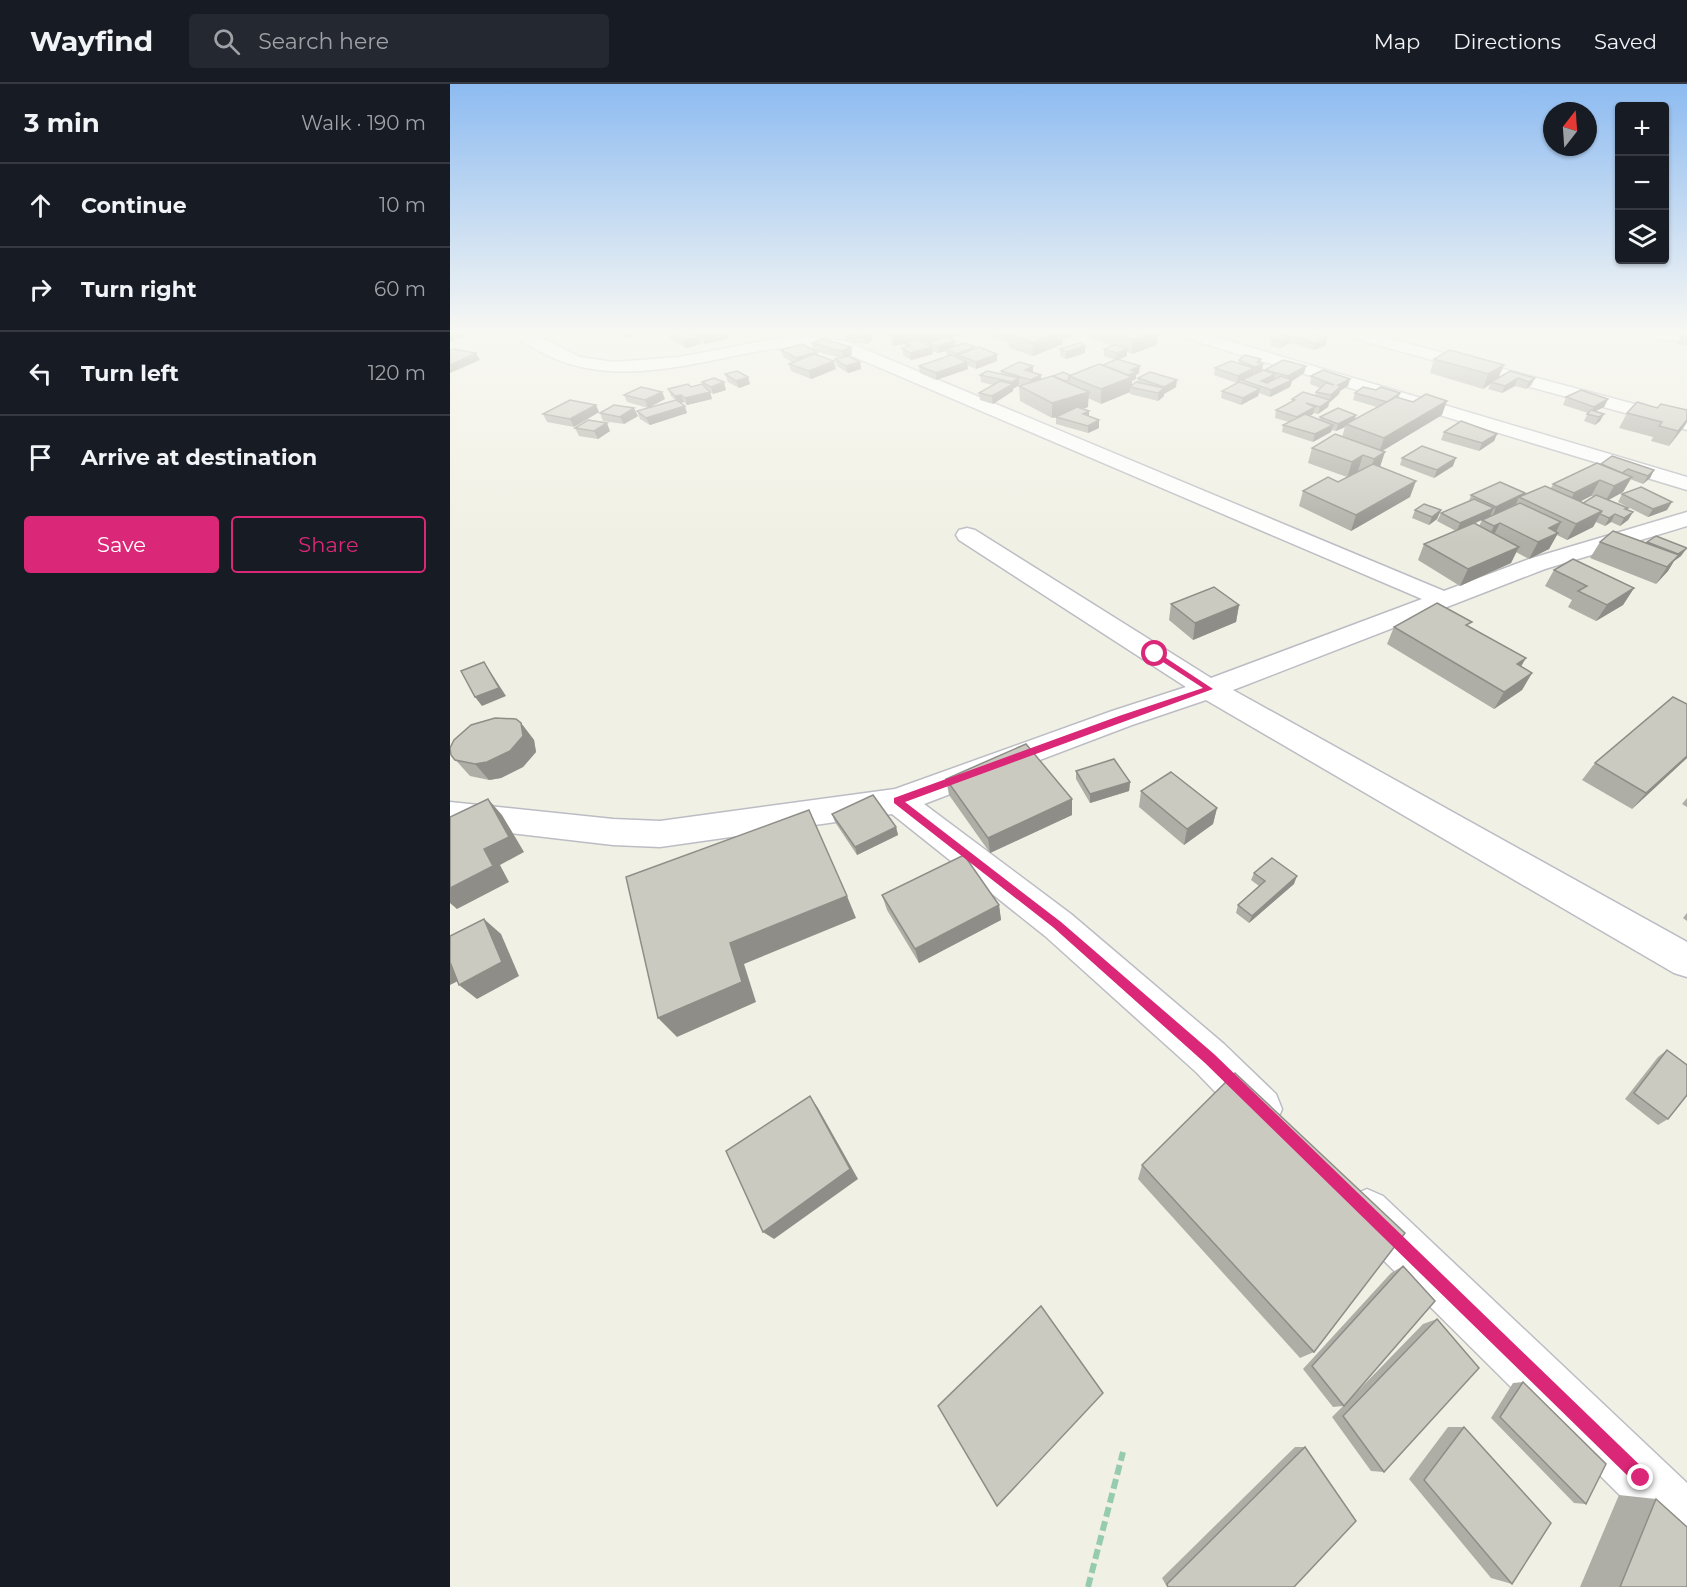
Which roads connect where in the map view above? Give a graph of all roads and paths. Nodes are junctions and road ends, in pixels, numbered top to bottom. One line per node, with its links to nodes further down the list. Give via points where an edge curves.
1 (977, 403): 10 (street)
2 (1418, 403): 5 (street)
3 (1610, 403): 4 (street)
4 (1687, 424)
5 (1687, 484)
6 (1687, 519): 7 (street)
7 (1652, 531): 9 (street); 10 (street, via 1537,564)
8 (967, 534): 11 (street)
9 (1677, 546)
10 (1442, 599): 11 (street)
11 (1209, 689): 12 (street); 14 (street)
12 (898, 801): 13 (street, via 660,834); 15 (street, via 1058,925 1209,1058)
13 (450, 814)
14 (1687, 961)
15 (1285, 1132)
16 (1336, 1181): 18 (street)
17 (1123, 1452): 19 (path)
18 (1687, 1522)
19 (1088, 1587)

